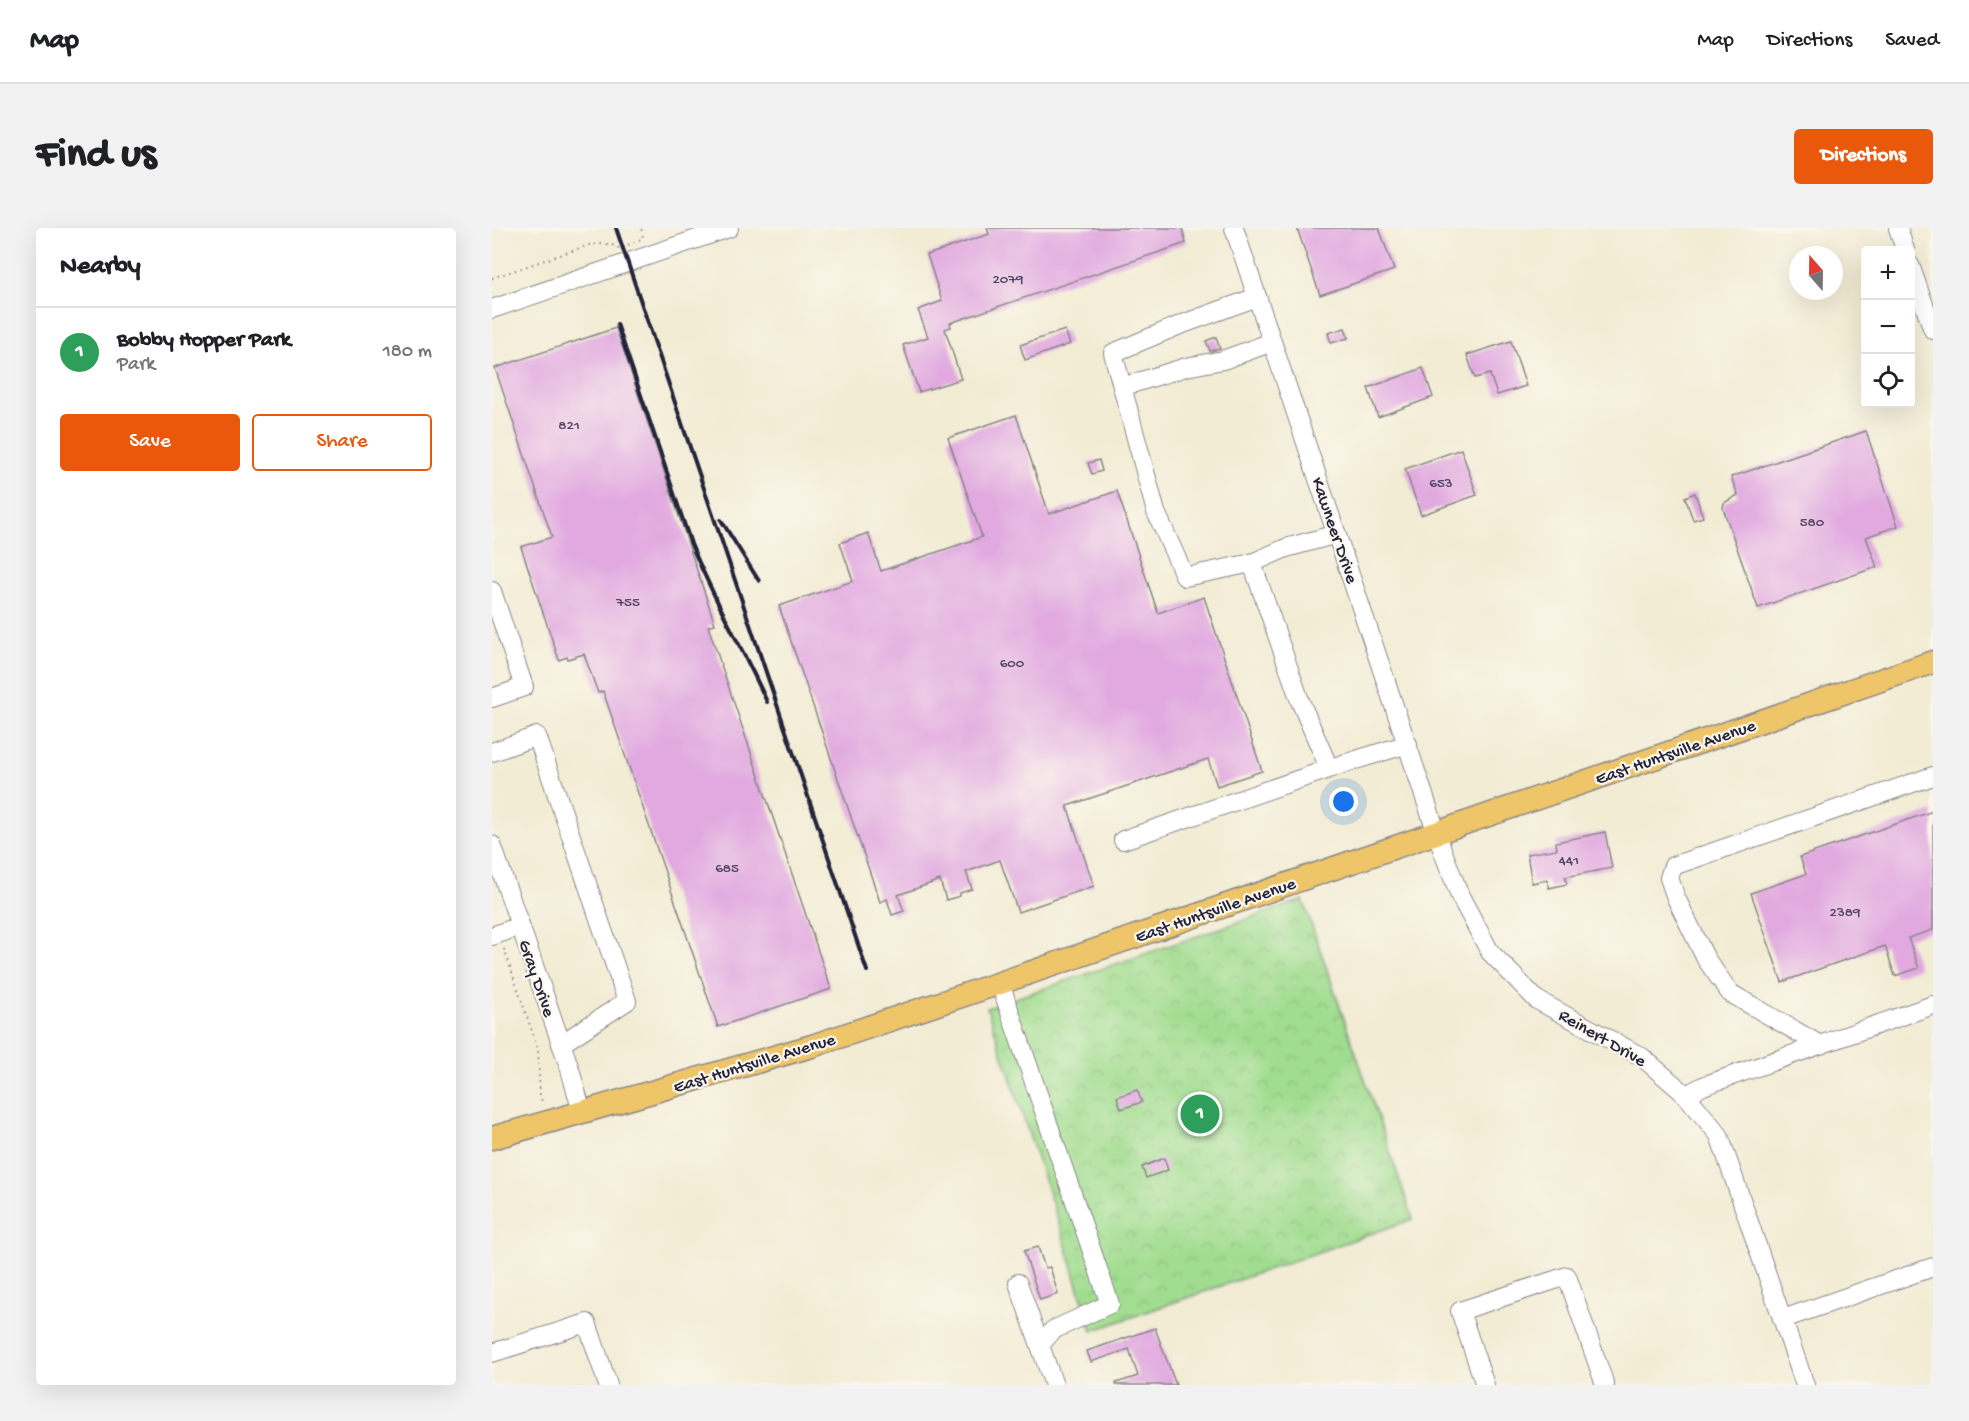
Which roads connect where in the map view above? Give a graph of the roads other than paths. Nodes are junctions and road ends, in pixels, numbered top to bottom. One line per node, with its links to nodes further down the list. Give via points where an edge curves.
1 (729, 228): 7 (street)
2 (1234, 228): 6 (street, Kawneer Drive)
3 (1898, 228): 4 (street)
4 (1904, 246)
5 (1915, 277): 8 (street)
6 (1257, 297): 9 (street, Kawneer Drive); 10 (street, via 1113,353)
7 (492, 309)
8 (1933, 330)
9 (1272, 342): 10 (street); 11 (street, Kawneer Drive)
10 (1122, 387): 12 (street, via 1156,512 1185,577)
11 (1337, 534): 12 (street, via 1286,548); 16 (street, Kawneer Drive)
12 (1252, 563): 18 (street, via 1300,701)
13 (492, 591): 15 (street, via 524,687)
14 (1933, 662): 20 (main road, East Huntsville Avenue)
15 (492, 698)
16 (1408, 744): 18 (street); 20 (street, Kawneer Drive)
17 (492, 752): 27 (street, via 537,736 627,1001)
18 (1329, 768): 21 (street)
19 (1933, 776): 28 (street, via 1673,867 1669,878 1676,898 1706,959 1730,993)
20 (1438, 832): 25 (main road, East Huntsville Avenue); 29 (street, Reinert Drive, via 1460,896 1490,952 1537,1000 1642,1058)
21 (1123, 840)
22 (492, 845): 23 (street, Gray Drive)
23 (520, 926): 24 (street); 27 (street, Gray Drive)
24 (496, 935)
25 (1000, 984): 30 (main road, East Huntsville Avenue, via 812,1046); 35 (street, via 1110,1304 1053,1330)
26 (1933, 1005): 28 (street)
27 (561, 1044): 30 (street, Gray Drive)
28 (1820, 1045): 29 (street)
29 (1686, 1095): 34 (street, Reinert Drive, via 1719,1135)
30 (582, 1112): 31 (main road, East Huntsville Avenue)
31 (492, 1138)
32 (1933, 1267): 34 (street)
33 (1018, 1283): 35 (street)
34 (1783, 1318): 41 (street, Reinert Drive)
35 (1040, 1345): 38 (street)
36 (492, 1353): 37 (street, via 587,1323)
37 (609, 1385)
38 (1054, 1385)
39 (1485, 1385): 40 (street, via 1460,1311 1567,1276)
40 (1605, 1385)
41 (1805, 1385)

